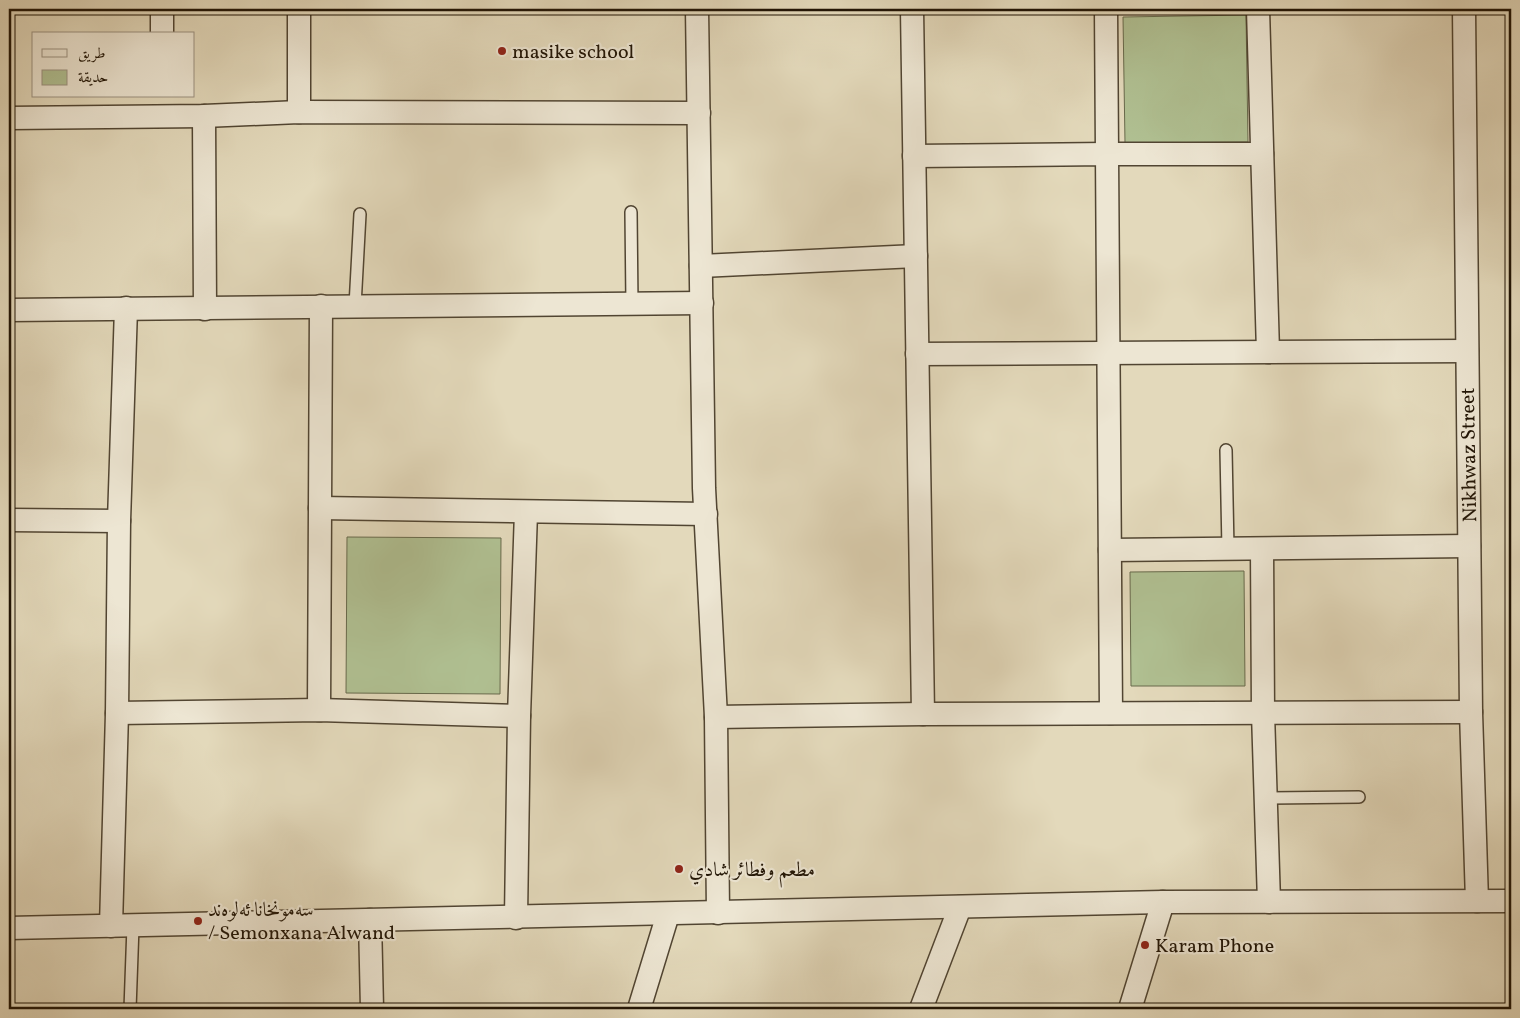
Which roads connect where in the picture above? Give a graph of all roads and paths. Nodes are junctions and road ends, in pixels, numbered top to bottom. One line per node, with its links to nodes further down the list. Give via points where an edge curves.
1 (162, 9): 8 (street)
2 (299, 9): 10 (street)
3 (697, 9): 11 (street)
4 (912, 9): 16 (street)
5 (1106, 9): 14 (street)
6 (1258, 9): 15 (street)
7 (1464, 9): 28 (street, Nikhwaz Street)
8 (162, 32)
9 (161, 106): 12 (street); 13 (street)
10 (299, 112): 11 (street); 12 (street)
11 (699, 113): 20 (street)
12 (204, 116): 26 (street)
13 (9, 118)
14 (1107, 154): 15 (street); 16 (street); 30 (street)
15 (1262, 154): 29 (street)
16 (914, 156): 19 (street)
17 (631, 212): 21 (lane)
18 (360, 214): 24 (lane)
19 (916, 256): 20 (street); 31 (street)
20 (701, 266): 22 (street)
21 (632, 304): 22 (street); 24 (street)
22 (702, 304): 35 (street)
23 (322, 306): 24 (street); 26 (street); 33 (street)
24 (355, 306)
25 (126, 308): 26 (street); 27 (street); 37 (street)
26 (205, 309)
27 (9, 310)
28 (1467, 351): 29 (street); 38 (street, Nikhwaz Street)
29 (1268, 352): 30 (street)
30 (1109, 353): 31 (street); 41 (street)
31 (917, 354): 47 (street)
32 (1226, 450): 39 (lane)
33 (320, 508): 34 (street); 42 (street)
34 (526, 512): 35 (street); 48 (street)
35 (706, 514): 49 (street)
36 (9, 520): 37 (street)
37 (119, 521): 44 (street)
38 (1469, 546): 40 (street); 43 (street, Nikhwaz Street)
39 (1228, 549): 40 (street); 41 (street)
40 (1262, 549): 46 (street)
41 (1110, 550): 45 (street)
42 (318, 710): 44 (street); 48 (street)
43 (1471, 712): 46 (street); 52 (street, Nikhwaz Street)
44 (117, 713): 61 (street)
45 (1111, 713): 46 (street); 47 (street)
46 (1264, 713): 50 (street)
47 (923, 714): 49 (street)
48 (519, 716): 59 (street)
49 (716, 717): 57 (street)
50 (1266, 798): 51 (lane); 55 (street)
51 (1359, 798)
52 (1477, 901): 53 (street); 55 (street)
53 (1511, 901)
54 (1163, 902): 55 (street); 56 (street); 67 (street)
55 (1269, 902)
56 (960, 907): 57 (street); 66 (street)
57 (718, 913): 58 (street)
58 (668, 914): 59 (street); 65 (street)
59 (516, 918): 60 (street)
60 (370, 920): 61 (street); 64 (street)
61 (122, 926): 62 (street); 63 (lane)
62 (9, 928)
63 (130, 1009)
64 (372, 1009)
65 (639, 1009)
66 (921, 1009)
67 (1130, 1009)

